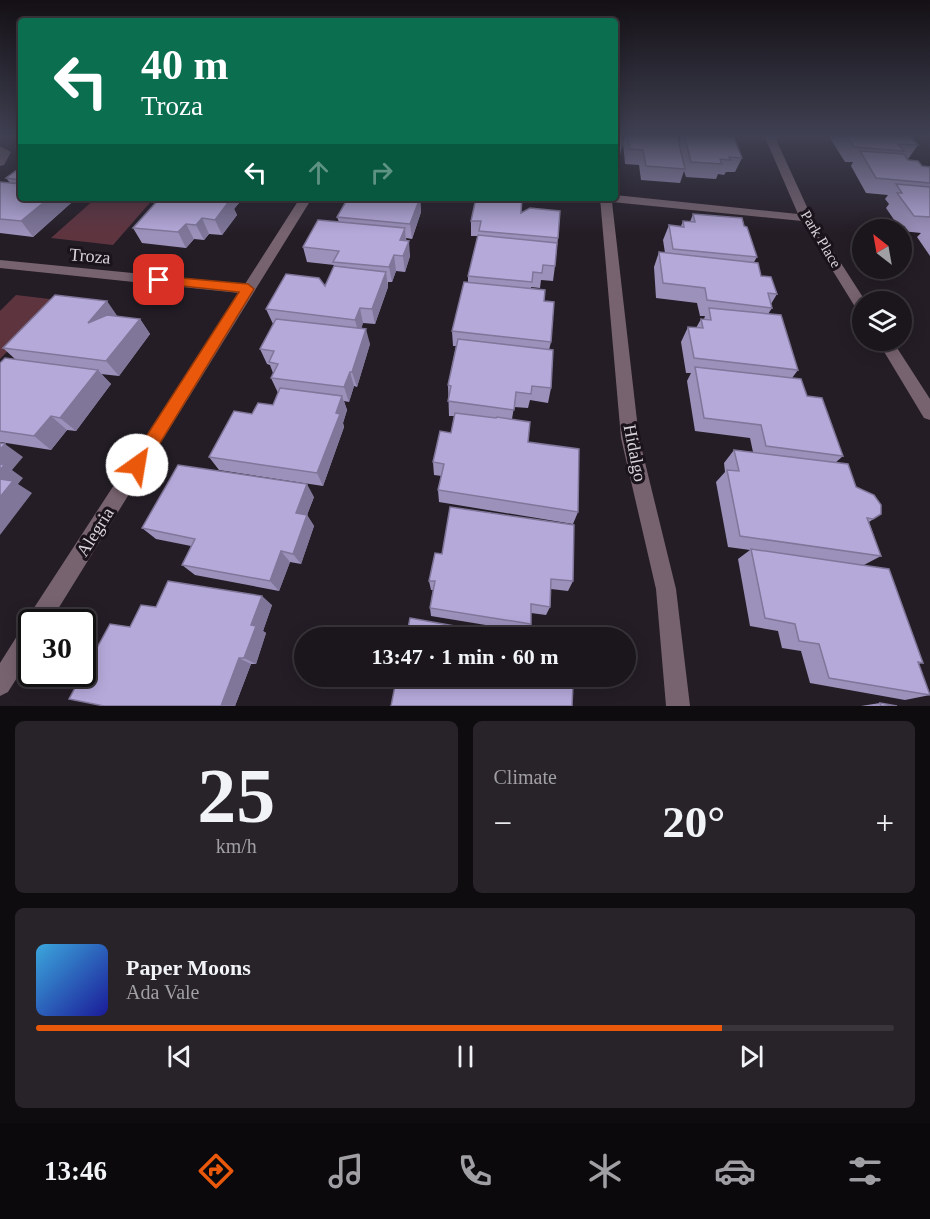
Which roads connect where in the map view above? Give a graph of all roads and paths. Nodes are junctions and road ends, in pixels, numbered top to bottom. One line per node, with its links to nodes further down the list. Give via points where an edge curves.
1 (784, 168): 5 (street, Park Place)
2 (618, 199): 5 (street)
3 (304, 201): 7 (street, Alegria)
4 (607, 201): 14 (street, Hidalgo, via 630,438 666,589)
5 (806, 218): 8 (street, Park Place)
6 (0, 264): 7 (street, Troza)
7 (248, 289): 11 (street, Alegria)
8 (852, 291)
9 (891, 351): 10 (street)
10 (930, 413)
11 (46, 609)
12 (18, 655): 13 (street)
13 (0, 684)
14 (678, 706)

